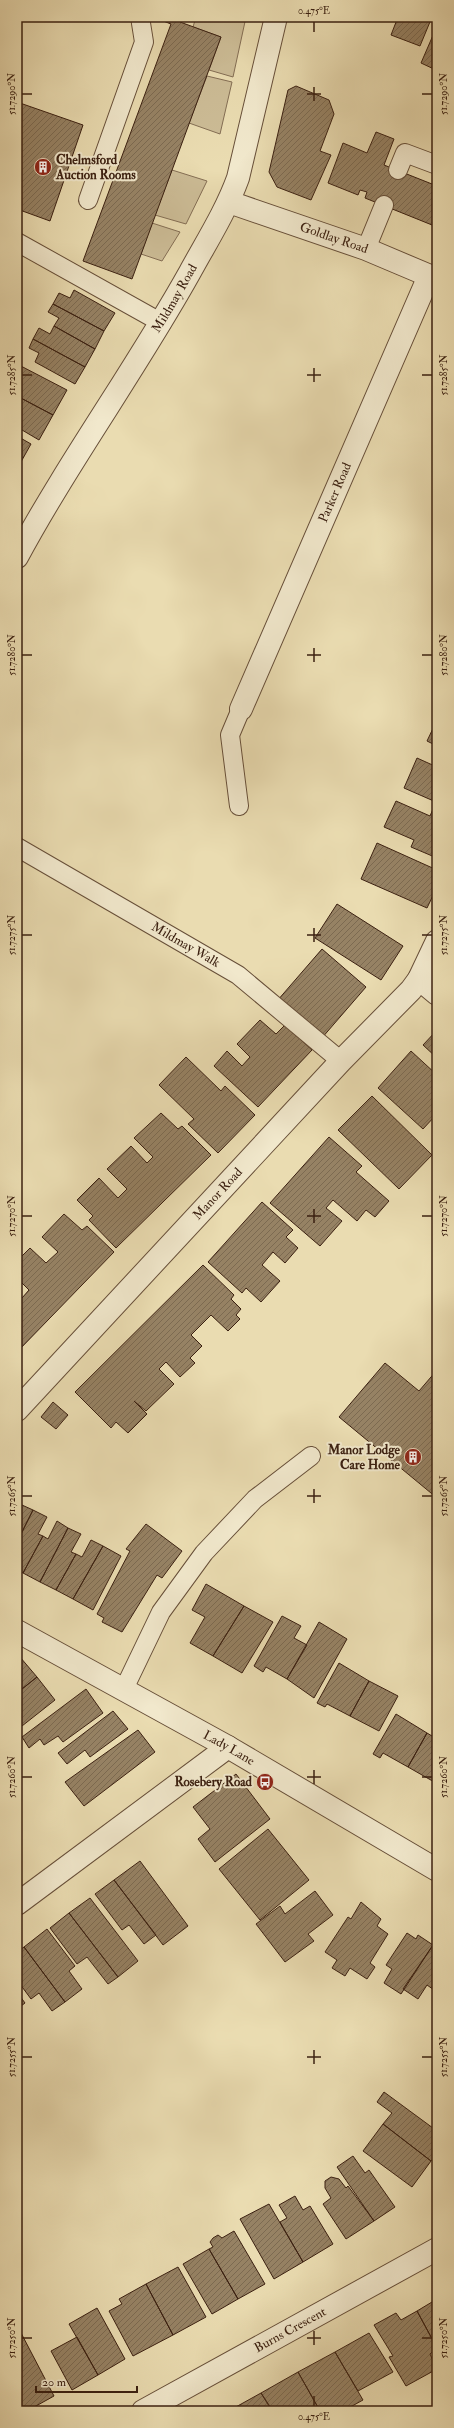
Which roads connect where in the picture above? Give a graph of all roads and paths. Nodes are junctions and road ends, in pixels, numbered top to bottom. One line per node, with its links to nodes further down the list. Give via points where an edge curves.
1 (140, 17): 5 (lane, via 144,42)
2 (276, 17): 6 (street, Mildmay Road, via 238,178)
3 (437, 165): 4 (lane, via 405,153)
4 (398, 170)
5 (88, 200)
6 (229, 202): 9 (street, Goldlay Road); 11 (street, Mildmay Road)
7 (384, 205): 9 (lane)
8 (17, 242): 11 (lane)
9 (366, 249): 10 (street, Goldlay Road)
10 (433, 278): 13 (street, Parker Road)
11 (162, 323): 12 (street, Mildmay Road, via 39,516)
12 (17, 557)
13 (241, 709): 14 (lane, via 230,735)
14 (239, 806)
15 (17, 847): 19 (lane, Mildmay Walk, via 238,975)
16 (437, 941): 17 (street, Manor Road)
17 (419, 979): 18 (street); 19 (street, Manor Road)
18 (437, 994)
19 (341, 1061): 20 (street, Manor Road)
20 (17, 1410)
21 (311, 1456): 23 (lane, via 255,1499 204,1553 161,1612)
22 (17, 1631): 23 (street, Lady Lane)
23 (124, 1689): 24 (street, Lady Lane)
24 (228, 1747): 25 (street, Lady Lane); 26 (street)
25 (437, 1870)
26 (17, 1904)
27 (437, 2249): 28 (street, Burns Crescent)
28 (143, 2411)

